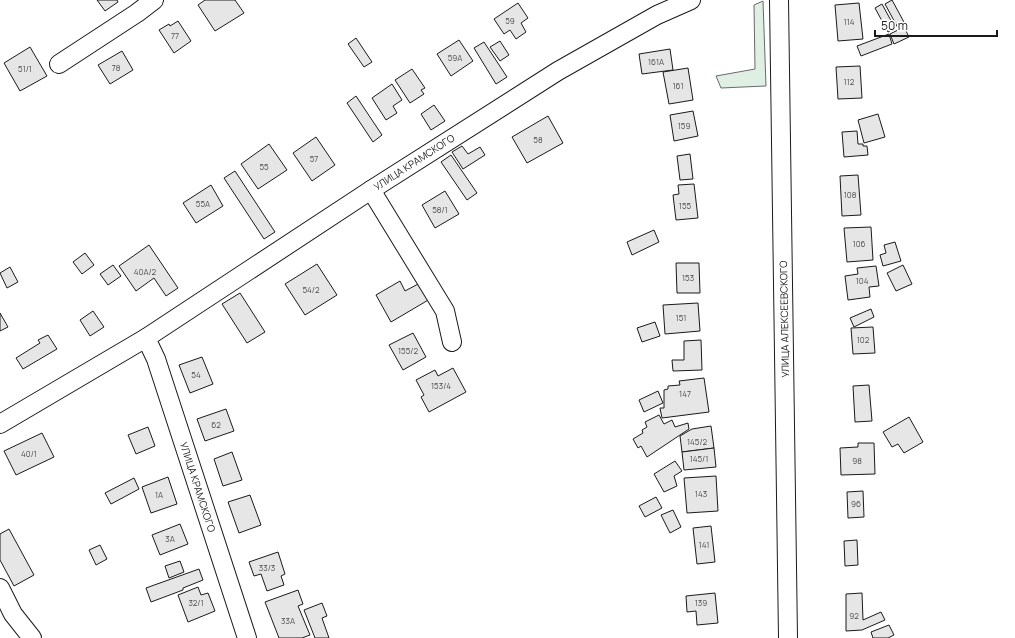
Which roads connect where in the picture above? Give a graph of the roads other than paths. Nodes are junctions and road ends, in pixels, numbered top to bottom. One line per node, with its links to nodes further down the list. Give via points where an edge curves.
1 (154, 0): 4 (street)
2 (691, 0): 5 (street, УЛИЦА КРАМСКОГО, via 657,15 558,70)
3 (779, 0): 12 (street, УЛИЦА АЛЕКСЕЕВСКОГО)
4 (59, 64)
5 (371, 190): 6 (street, УЛИЦА КРАМСКОГО); 7 (street, via 445,311)
6 (146, 338): 8 (street, УЛИЦА КРАМСКОГО); 11 (street, УЛИЦА КРАМСКОГО, via 156,359)
7 (452, 342)
8 (0, 424)
9 (0, 588): 10 (street, via 13,614)
10 (32, 638)
11 (247, 638)
12 (788, 638)

